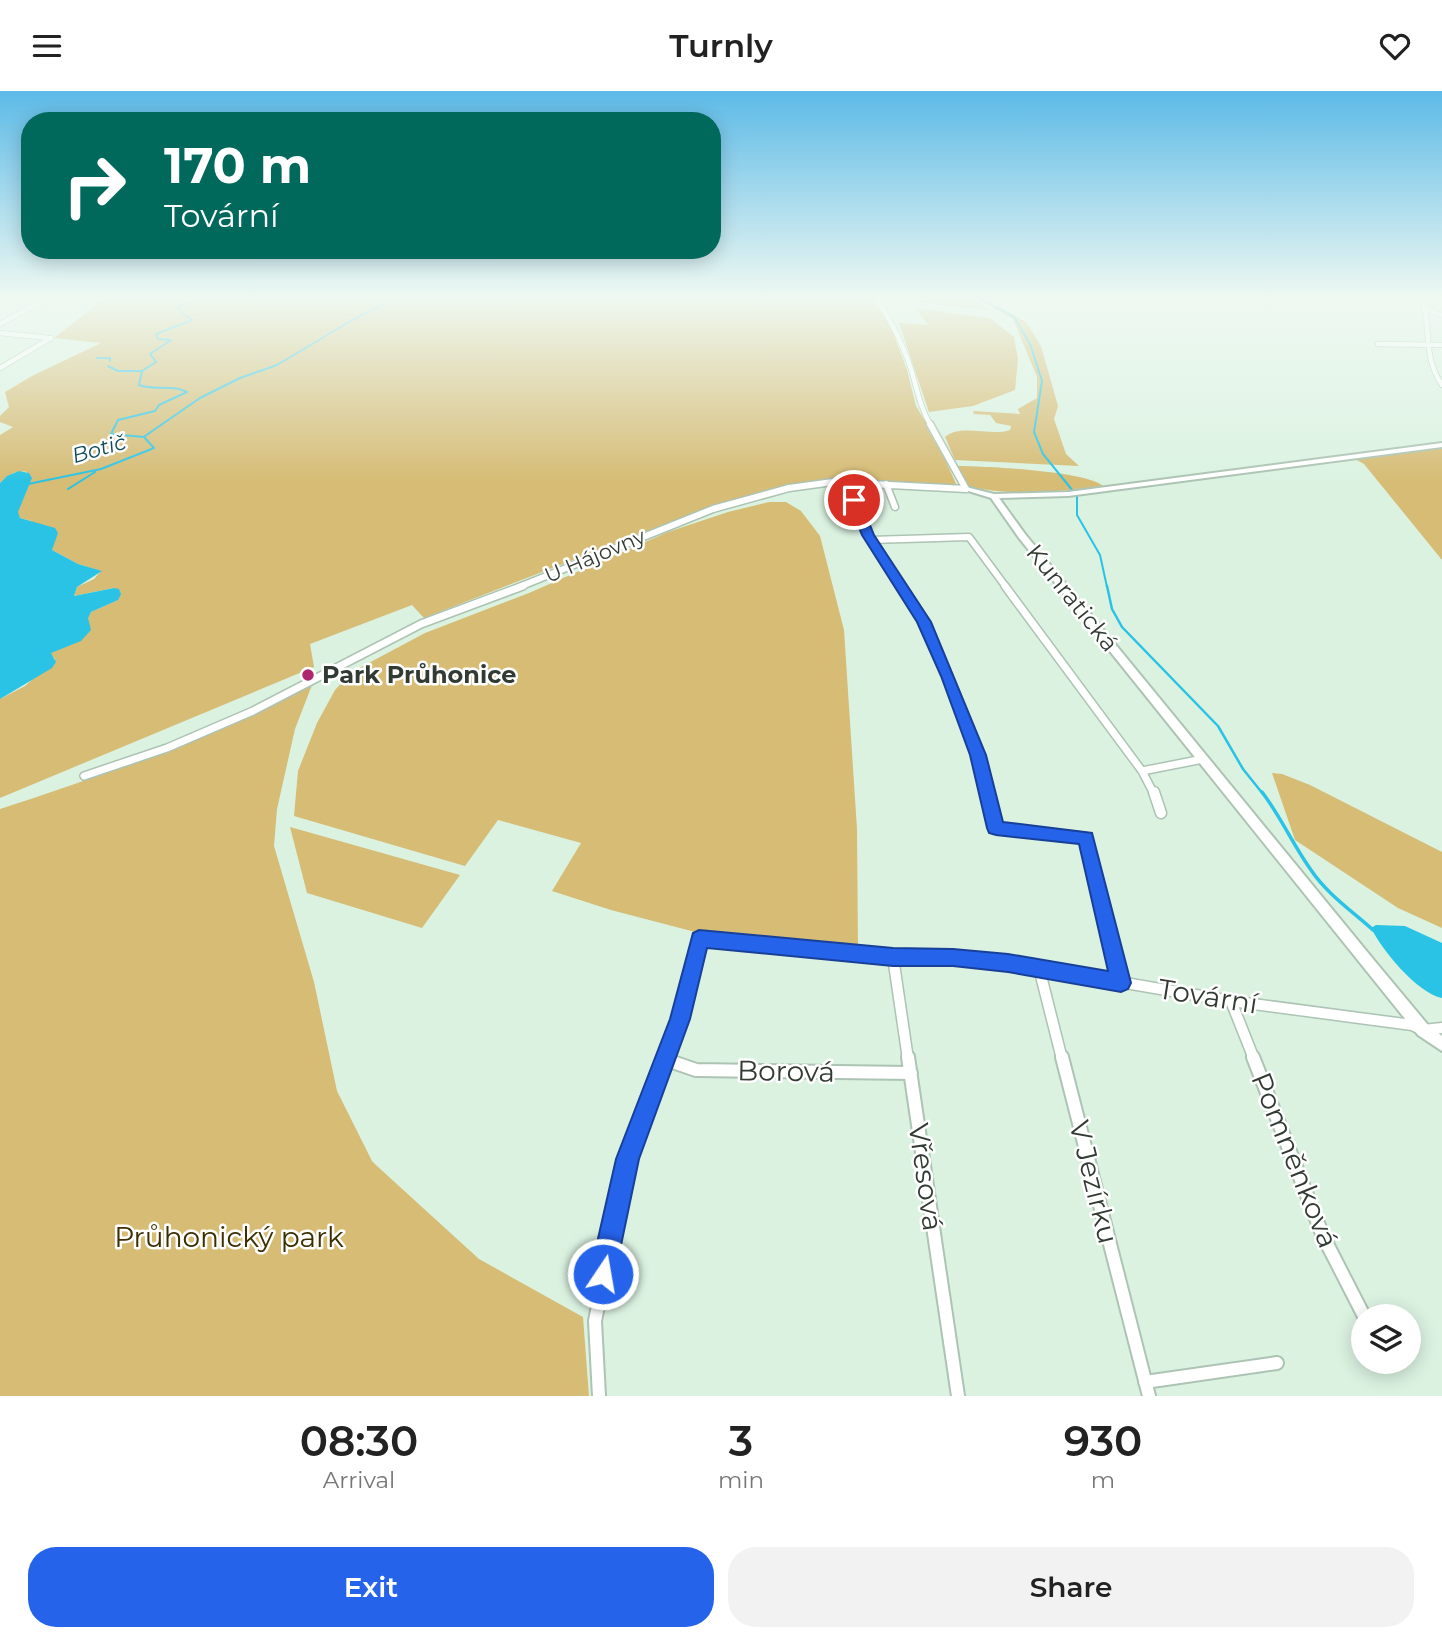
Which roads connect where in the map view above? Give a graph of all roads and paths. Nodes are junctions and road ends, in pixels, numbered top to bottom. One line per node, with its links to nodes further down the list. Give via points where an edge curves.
1 (907, 359): 7 (street, via 920,405)
2 (1428, 359): 3 (street)
3 (1442, 385)
4 (1442, 445): 8 (street, via 1068,494)
5 (848, 482): 6 (street, U Hájovny); 10 (street); 13 (street, U Hájovny, via 789,488 713,509 634,539 422,624 253,711 167,748)
6 (886, 484): 7 (street, U Hájovny); 9 (street)
7 (966, 489): 8 (street, U Hájovny)
8 (994, 496): 11 (street, Kunratická)
9 (895, 507)
10 (871, 540): 12 (street, via 969,537); 17 (street, via 924,622 948,676 978,755 996,828 1086,838)
11 (1203, 759): 12 (street); 20 (street, Kunratická)
12 (1142, 771): 14 (street)
13 (84, 776)
14 (1161, 813)
15 (893, 957): 16 (street, Tovární, via 953,958); 22 (street, Tovární, via 699,939 680,1019); 23 (street, Vřesová)
16 (1039, 968): 17 (street, Tovární); 26 (street, V Jezírku)
17 (1121, 983): 18 (street, Tovární)
18 (1231, 1001): 20 (street, Tovární); 24 (street, Pomněnková, via 1323,1237)
19 (1442, 1028): 20 (street, Tovární)
20 (1423, 1030): 21 (street, Kunratická)
21 (1442, 1044)
22 (664, 1059): 23 (street, Borová, via 696,1070); 27 (street, via 627,1159 603,1274 595,1321)
23 (911, 1073): 28 (street, Vřesová)
24 (1358, 1304)
25 (1277, 1363): 26 (street)
26 (1147, 1389)
27 (599, 1396)
28 (958, 1396)

